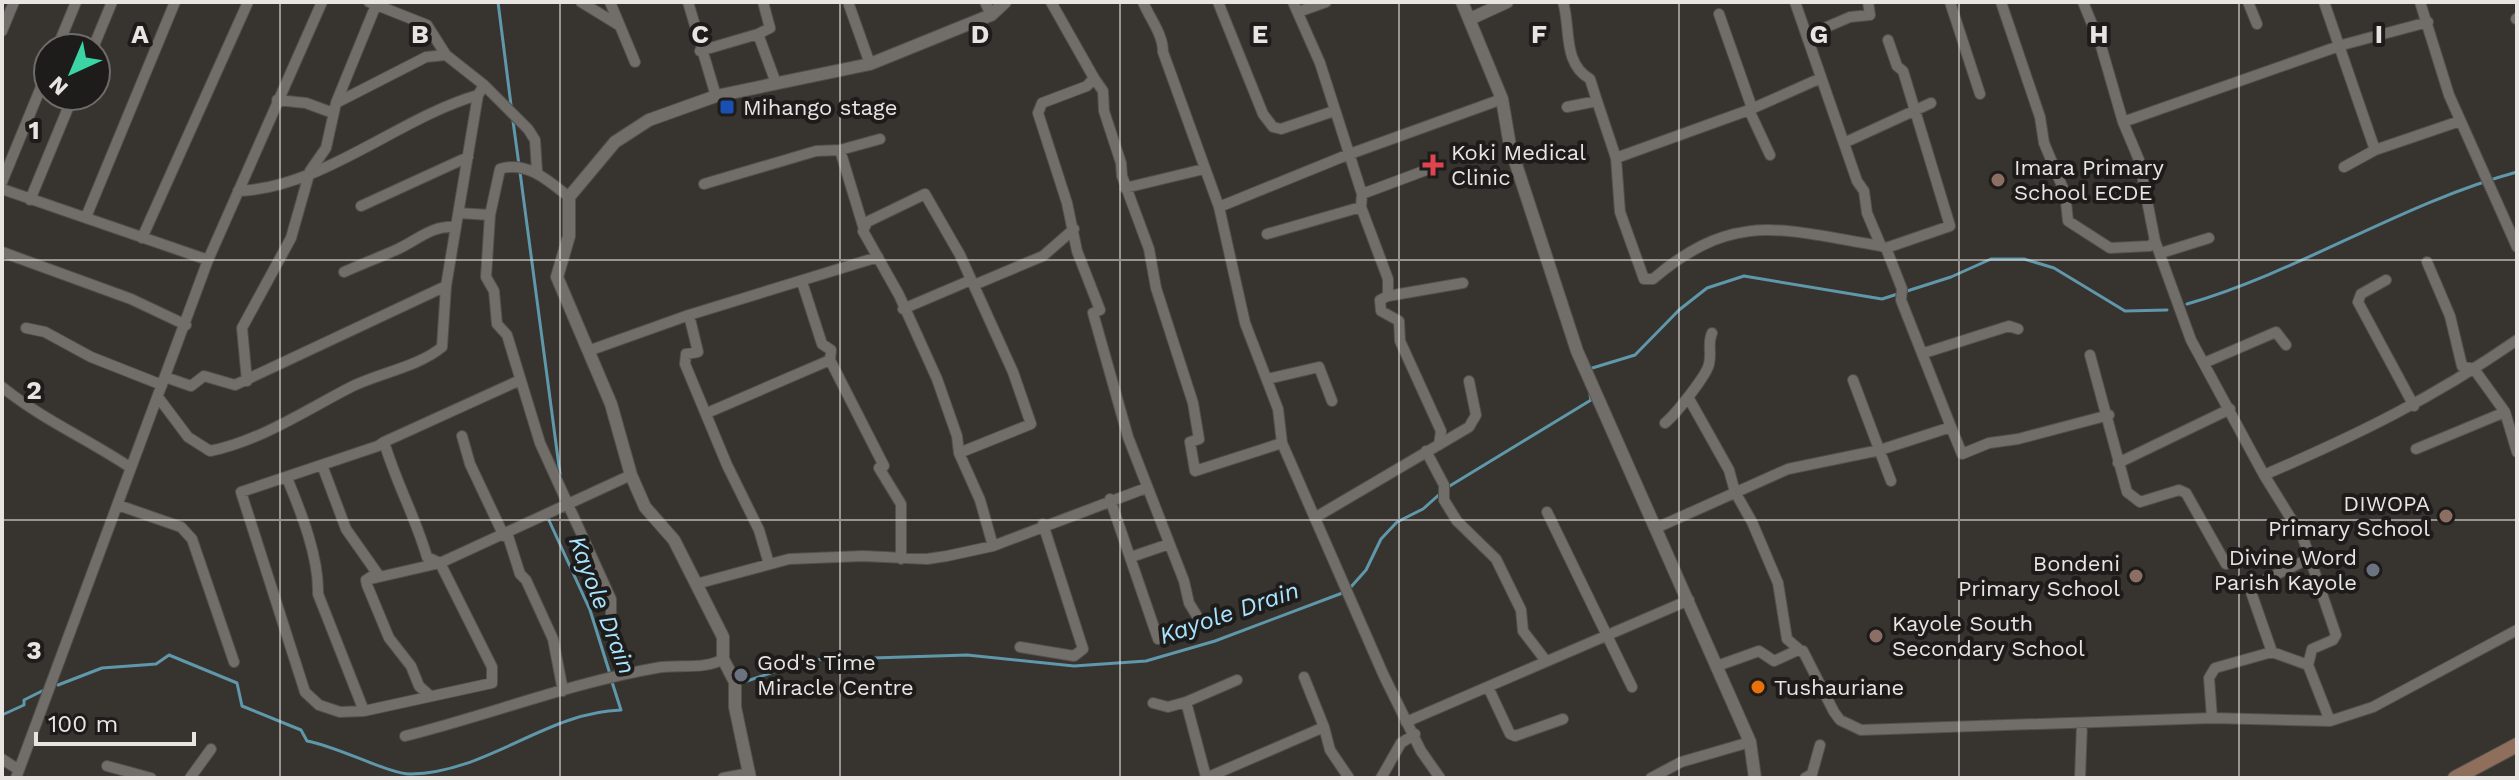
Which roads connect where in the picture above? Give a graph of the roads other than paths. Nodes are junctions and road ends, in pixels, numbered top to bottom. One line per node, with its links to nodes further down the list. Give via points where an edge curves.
1 (14, 2): 37 (street)
2 (76, 2): 38 (street)
3 (112, 2): 39 (street)
4 (175, 2): 93 (street)
5 (248, 2): 98 (street)
6 (322, 2): 55 (street)
7 (581, 2): 36 (street)
8 (610, 2): 36 (street)
9 (688, 2): 44 (street)
10 (763, 2): 40 (street, via 770,28)
11 (848, 2): 47 (street)
12 (985, 2): 32 (street)
13 (1005, 2): 32 (street)
14 (1051, 2): 48 (street)
15 (1143, 2): 76 (street, via 1163,38 1163,52)
16 (1218, 2): 62 (street, via 1273,127)
17 (1326, 2): 30 (street)
18 (1462, 2): 33 (street)
19 (1507, 2): 33 (street)
20 (1563, 2): 56 (street, via 1574,62 1590,79)
21 (1795, 2): 42 (street)
22 (1868, 2): 42 (street, via 1870,15 1815,32)
23 (1950, 2): 52 (street)
24 (2001, 2): 100 (street, via 2044,143 2065,193 2068,221 2110,248 2150,246)
25 (2083, 2): 66 (street)
26 (2248, 2): 35 (street)
27 (2324, 2): 43 (street)
28 (2420, 2): 34 (street)
29 (372, 4): 45 (street, via 427,25); 59 (street)
30 (1296, 7): 62 (street)
31 (1719, 14): 61 (street)
32 (991, 15): 47 (street)
33 (1470, 19): 54 (street)
34 (2428, 22): 43 (street); 65 (street)
35 (2257, 24)
36 (620, 26): 46 (street)
37 (2, 31)
38 (64, 32)
39 (100, 32)
40 (758, 34): 44 (street); 50 (street)
41 (1888, 40): 64 (street)
42 (1810, 43): 49 (street)
43 (2342, 45): 66 (street); 70 (street)
44 (700, 51): 53 (street)
45 (446, 55): 51 (street); 59 (street, via 426,57)
46 (635, 62)
47 (870, 64): 50 (street)
48 (1094, 78): 82 (street, via 1103,91); 96 (street, via 1087,86 1042,103 1038,110)
49 (1821, 78): 61 (street); 68 (street)
50 (776, 83): 53 (street)
51 (481, 90): 73 (street); 78 (street); 79 (street, via 528,129 535,140)
52 (1980, 94)
53 (716, 96): 86 (street, via 629,131 596,161)
54 (1502, 99): 71 (street); 170 (street, via 1510,146 1577,351)
55 (277, 100): 59 (street); 84 (street)
56 (1597, 101): 58 (street); 74 (street)
57 (1931, 103): 64 (street)
58 (1567, 107)
59 (335, 108): 78 (street, via 326,148)
60 (32, 109): 80 (street)
61 (1751, 109): 72 (street); 74 (street)
62 (1334, 111): 71 (street)
63 (66, 112): 87 (street)
64 (1916, 112): 68 (street); 101 (street, via 1950,226)
65 (2460, 121): 70 (street); 102 (street)
66 (2123, 122): 100 (street, via 2139,160)
67 (880, 139): 69 (street)
68 (1846, 142): 101 (street)
69 (840, 150): 81 (street, via 816,151); 94 (street)
70 (2375, 150): 75 (street)
71 (1347, 155): 85 (street); 89 (street)
72 (1770, 155)
73 (468, 157): 88 (street); 91 (street)
74 (1616, 158): 101 (street, via 1620,212 1647,280 1707,240 1742,231 1777,229)
75 (2344, 167)
76 (1204, 169): 82 (street); 89 (street)
77 (1429, 169): 85 (street)
78 (310, 171): 84 (street, via 266,188); 132 (street, via 285,252 242,328)
79 (537, 171): 86 (street); 92 (street, via 500,169)
80 (2, 182)
81 (704, 184)
82 (1125, 188): 148 (street, via 1149,249 1160,304 1193,403 1199,439 1190,442 1195,471)
83 (2, 189): 87 (street)
84 (238, 191): 106 (street)
85 (1362, 194): 90 (street)
86 (569, 197): 123 (street, via 569,236 557,277)
87 (30, 200): 93 (street)
88 (361, 206)
89 (1219, 207): 129 (street, via 1245,323)
90 (1361, 207): 97 (street); 114 (street, via 1388,279)
91 (459, 213): 92 (street); 95 (street)
92 (490, 215): 133 (street, via 486,277)
93 (86, 217): 98 (street)
94 (863, 226): 105 (street); 111 (street, via 925,194)
95 (456, 227): 108 (street, via 428,231); 113 (street)
96 (1074, 229): 111 (street, via 1043,256); 162 (street, via 1100,310 1093,313 1109,374)
97 (1267, 234)
98 (142, 238): 106 (street)
99 (2209, 238): 104 (street)
100 (2155, 241): 104 (street)
101 (1883, 247): 124 (street)
102 (2517, 247)
103 (2, 252): 117 (street)
104 (2161, 253): 127 (street)
105 (878, 257): 110 (street); 115 (street)
106 (208, 260): 117 (street)
107 (2427, 262): 128 (street, via 2450,316 2462,366)
108 (344, 272)
109 (2386, 280): 139 (street, via 2361,294 2358,302)
110 (802, 282): 116 (street); 126 (street, via 822,344 831,350)
111 (972, 282): 115 (street); 154 (street, via 1031,424)
112 (1463, 283): 114 (street)
113 (446, 286): 132 (street); 136 (street, via 438,351 233,445 210,451 188,437)
114 (1388, 296): 149 (street, via 1380,300 1381,311 1399,321 1400,341 1441,431)
115 (903, 309): 154 (street, via 937,379)
116 (689, 315): 123 (street); 142 (street, via 698,352 686,354 685,364)
117 (186, 325): 131 (street)
118 (26, 328): 131 (street)
119 (2018, 329): 124 (street, via 2009,326)
120 (1712, 333): 137 (street, via 1707,369)
121 (2517, 340): 128 (street)
122 (2286, 345): 127 (street, via 2276,332)
123 (588, 351): 158 (street, via 611,404)
124 (1924, 353): 145 (street)
125 (2090, 355): 143 (street)
126 (830, 360): 142 (street); 176 (street, via 901,504)
127 (2204, 363): 140 (street)
128 (2474, 369): 139 (street); 141 (street)
129 (1267, 379): 138 (street, via 1319,367); 148 (street)
130 (1853, 380): 151 (street)
131 (163, 381): 132 (street, via 191,386 204,376 235,385); 136 (street)
132 (247, 381)
133 (518, 381): 147 (street); 166 (street)
134 (1469, 381): 149 (street, via 1475,422)
135 (2, 387): 157 (street, via 51,424 82,435)
136 (158, 397): 157 (street)
137 (1688, 397): 144 (street); 163 (street, via 1729,470)
138 (1332, 401)
139 (2414, 406): 159 (street)
140 (2230, 409): 155 (street); 159 (street)
141 (2505, 412): 150 (street); 153 (street)
142 (707, 413): 178 (street)
143 (2109, 415): 145 (street, via 1962,454); 155 (street)
144 (1665, 423)
145 (1951, 427): 151 (street)
146 (462, 436): 171 (street)
147 (384, 442): 156 (street); 177 (street, via 427,557)
148 (1282, 443): 168 (street)
149 (1439, 445): 152 (street)
150 (2416, 449)
151 (1880, 450): 161 (street); 163 (street, via 1788,469)
152 (1426, 451): 168 (street); 192 (street, via 1444,485 1444,500 1466,531 1491,551 1521,610 1523,631)
153 (2517, 452)
154 (959, 453): 173 (street)
155 (2118, 463): 179 (street, via 2135,501 2179,490 2191,497)
156 (322, 465): 160 (street); 180 (street, via 346,529 377,573)
157 (131, 468): 165 (street)
158 (631, 475): 166 (street); 181 (street, via 645,507 674,540)
159 (2264, 475): 175 (street)
160 (287, 478): 204 (street, via 318,577 318,594); 204 (street, via 241,492 305,692 319,705 340,712)
161 (1891, 481)
162 (1146, 488): 164 (street); 172 (street)
163 (1735, 492): 170 (street); 189 (street, via 1778,583 1787,639)
164 (1110, 499): 169 (street); 174 (street)
165 (118, 505): 193 (street, via 181,527 192,539); 219 (street)
166 (570, 505): 171 (street); 184 (street, via 611,599)
167 (1547, 512): 186 (street)
168 (1316, 517): 208 (street)
169 (1043, 524): 173 (street); 188 (street, via 1083,649 1074,656)
170 (1656, 528): 182 (street)
171 (504, 536): 177 (street); 200 (street, via 553,639)
172 (1169, 544): 174 (street); 183 (street)
173 (993, 546): 176 (street)
174 (1131, 557): 187 (street)
175 (2312, 557): 190 (street, via 2251,592); 194 (street, via 2336,635 2312,649)
176 (901, 559): 178 (street, via 863,556)
177 (440, 563): 180 (street); 201 (street, via 492,667 492,683)
178 (769, 564): 181 (street)
179 (2226, 564)
180 (366, 580): 201 (street, via 389,638)
181 (696, 584): 191 (street, via 723,637)
182 (1689, 600): 186 (street); 195 (street)
183 (1200, 621)
184 (611, 628)
185 (2517, 630): 207 (street, via 2373,707)
186 (1606, 638): 192 (street); 199 (street)
187 (1158, 639)
188 (1020, 647)
189 (1802, 652): 195 (street, via 1774,661 1759,651); 209 (street, via 1840,720 1861,730)
190 (2272, 652): 194 (street); 205 (street, via 2211,672)
191 (723, 659): 200 (street, via 658,667); 220 (street, via 735,682)
192 (1546, 661): 198 (street)
193 (234, 662)
194 (2308, 665): 207 (street)
195 (1717, 666): 213 (street)
196 (1304, 677): 210 (street)
197 (1237, 680): 202 (street)
198 (1488, 687): 206 (street, via 1510,734); 208 (street)
199 (1632, 687)
200 (563, 691): 212 (street)
201 (429, 695): 204 (street)
202 (1186, 702): 203 (street, via 1168,707); 224 (street)
203 (1153, 703)
204 (364, 711)
205 (2212, 718): 207 (street); 209 (street)
206 (1563, 719)
207 (2330, 721)
208 (1406, 722): 211 (street)
209 (2082, 724): 231 (street)
210 (1324, 727): 224 (street); 225 (street, via 1330,750)
211 (1415, 734): 226 (street, via 1401,743); 227 (street)
212 (405, 736)
213 (1750, 742): 228 (street, via 1681,762); 229 (street)
214 (1820, 745): 230 (street, via 1812,774)
215 (2517, 745): 232 (main road)
216 (211, 749): 222 (street)
217 (2, 759): 219 (street)
218 (107, 766): 221 (street)
219 (18, 774)
220 (750, 775): 223 (street)
221 (151, 778)
222 (190, 778)
223 (723, 778)
224 (1206, 778)
225 (1349, 778)
226 (1381, 778)
227 (1440, 778)
228 (1651, 778)
229 (1755, 778)
230 (1805, 778)
231 (2080, 778)
232 (2455, 778)

